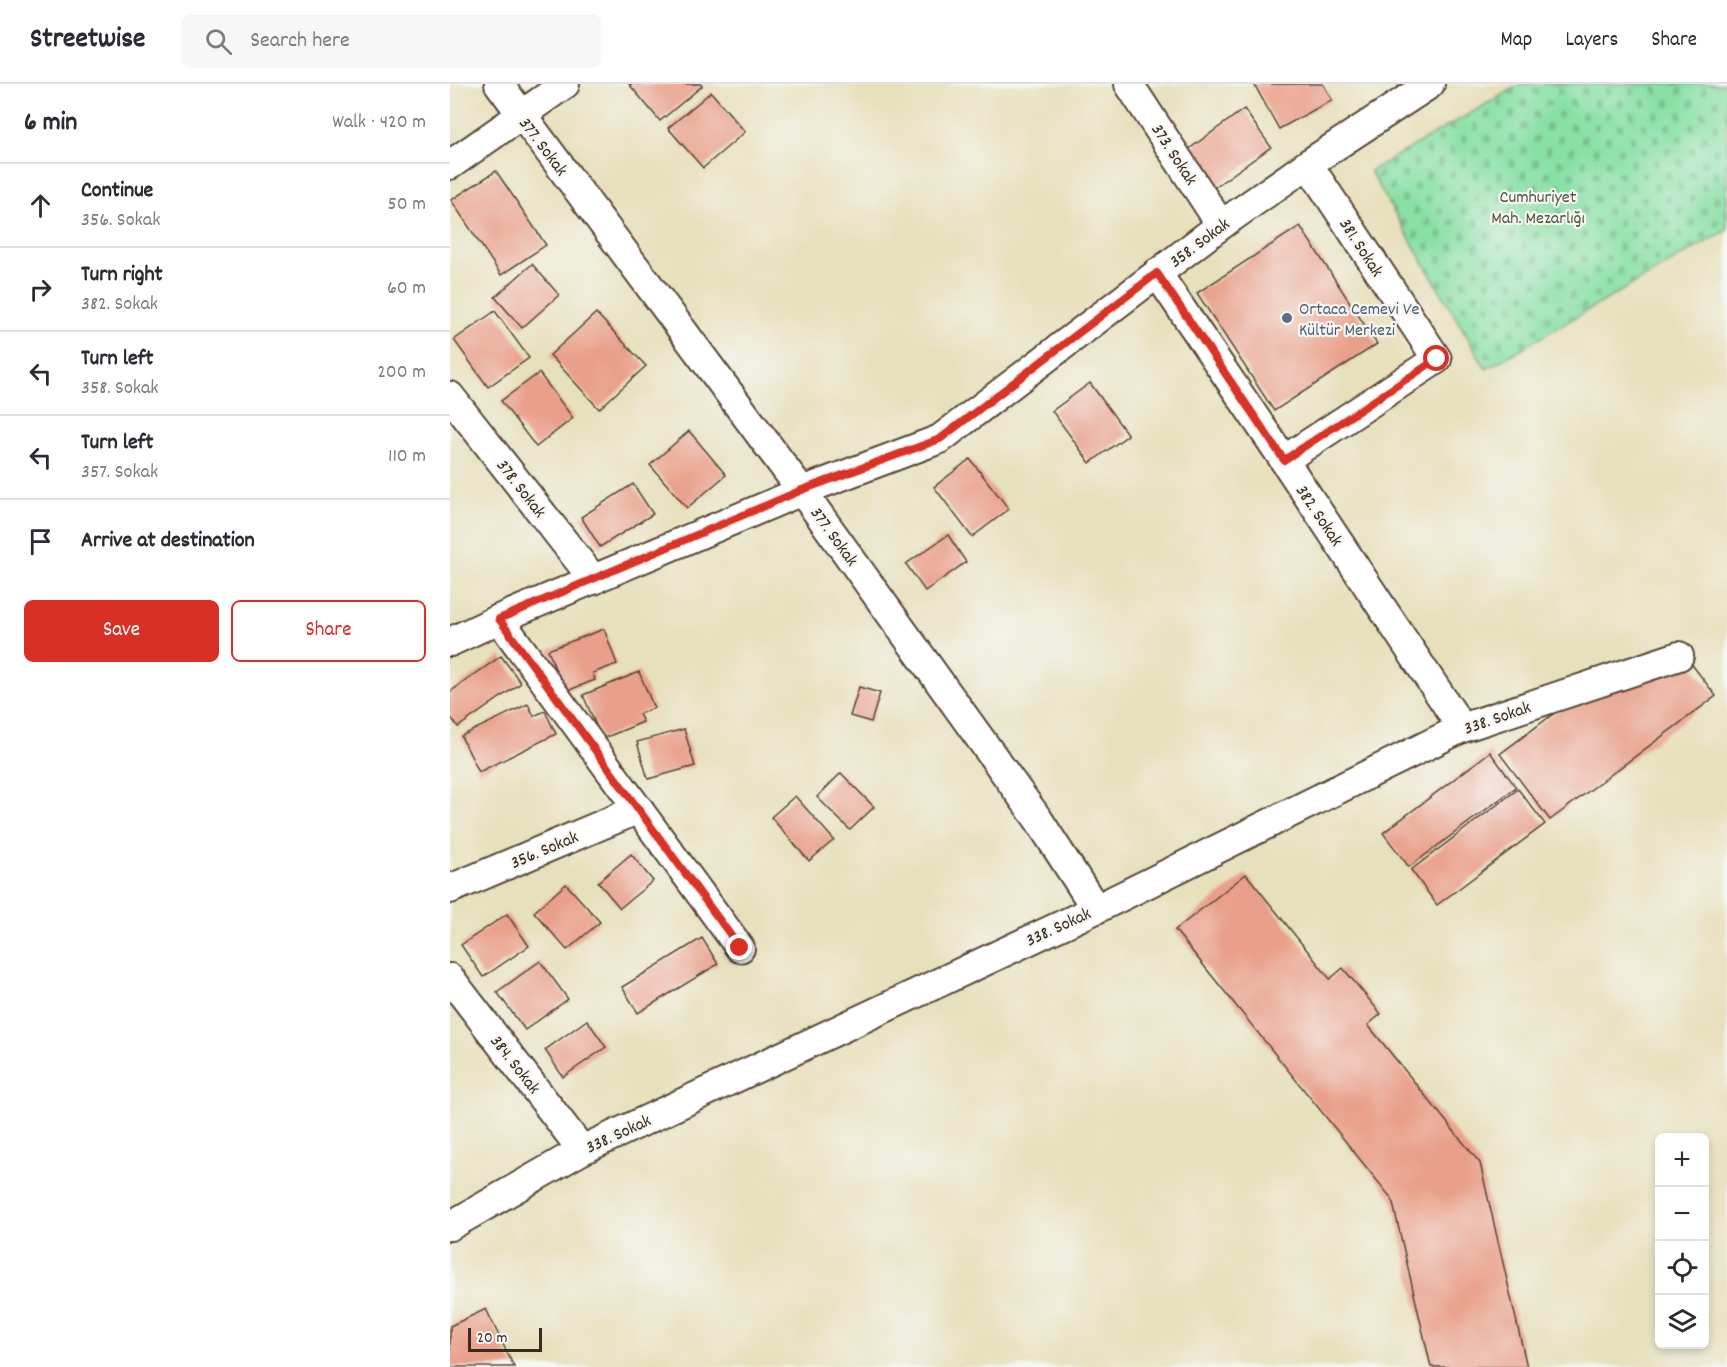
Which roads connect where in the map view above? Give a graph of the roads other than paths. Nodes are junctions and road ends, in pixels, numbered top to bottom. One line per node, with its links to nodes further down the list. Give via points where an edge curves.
1 (499, 84): 5 (street, 377. Sokak)
2 (565, 84): 5 (street)
3 (1129, 84): 8 (street, 373. Sokak)
4 (1421, 86): 6 (street, 358. Sokak)
5 (522, 116): 7 (street); 12 (street, 377. Sokak)
6 (1308, 164): 8 (street, 358. Sokak); 11 (street, 381. Sokak, via 1437,359)
7 (450, 165)
8 (1221, 225): 9 (street, 358. Sokak)
9 (1157, 273): 11 (street, 382. Sokak); 12 (street, 358. Sokak, via 940,439)
10 (450, 396): 13 (street, 378. Sokak)
11 (1284, 460): 17 (street, 382. Sokak)
12 (802, 490): 13 (street, 358. Sokak); 20 (street, 377. Sokak, via 1038,819)
13 (594, 580): 14 (street, 358. Sokak)
14 (499, 619): 15 (street, 358. Sokak); 18 (street)
15 (450, 642)
16 (1679, 657): 17 (street, 338. Sokak)
17 (1462, 728): 20 (street, 338. Sokak)
18 (639, 809): 19 (street, 356. Sokak); 21 (street)
19 (450, 889)
20 (1096, 909): 23 (street, 338. Sokak)
21 (740, 948)
22 (450, 978): 23 (street, 384. Sokak)
23 (582, 1150): 24 (street, 338. Sokak)
24 (450, 1226)

